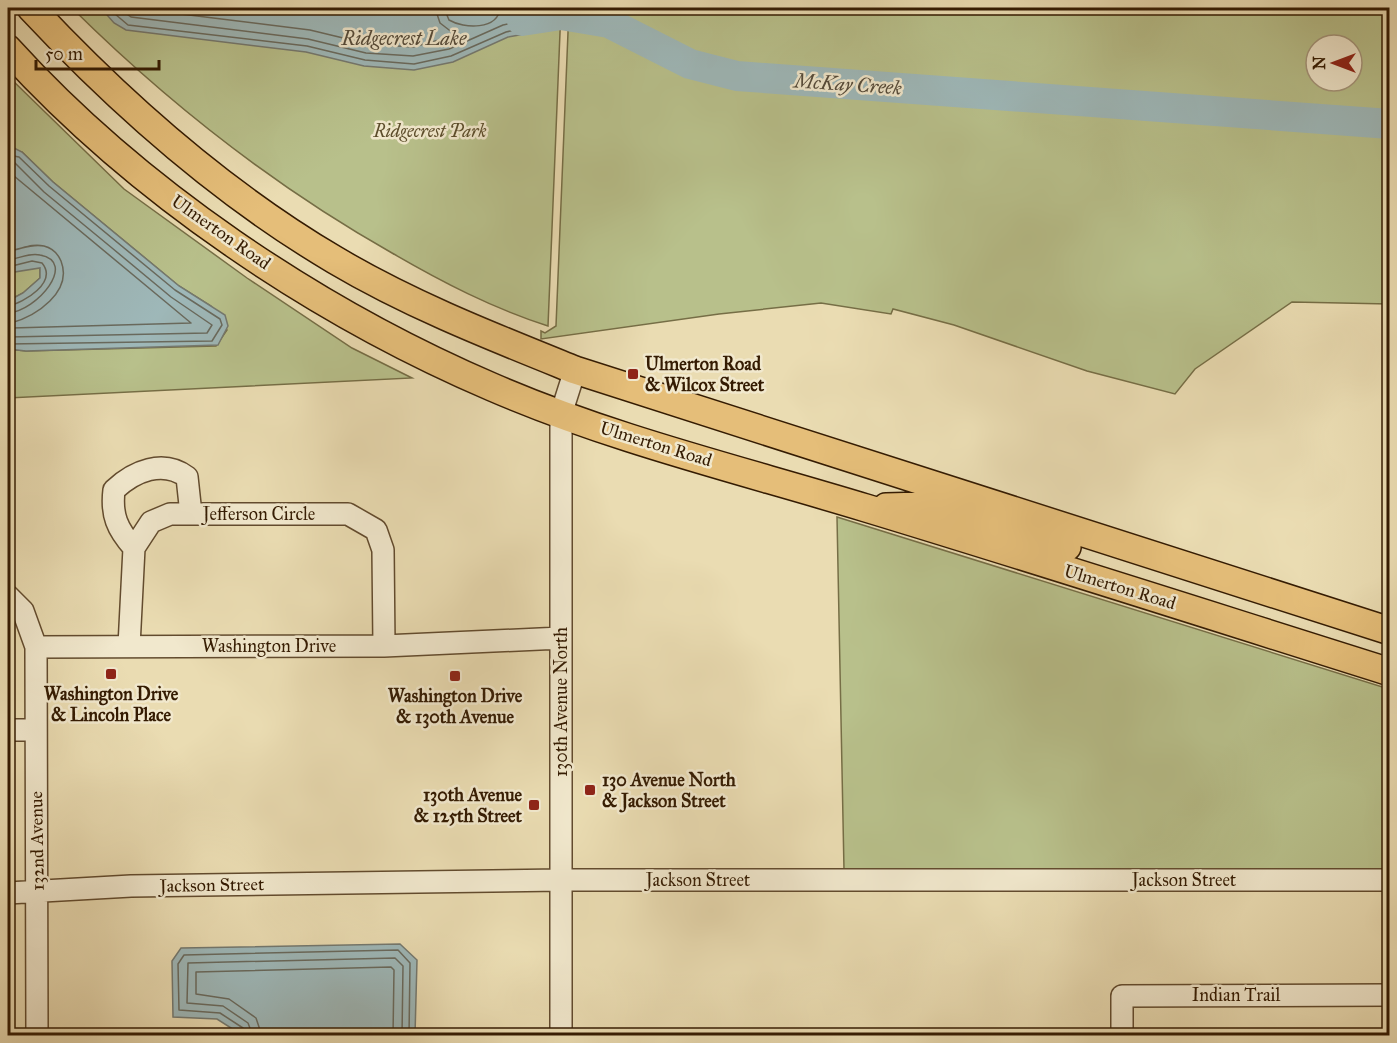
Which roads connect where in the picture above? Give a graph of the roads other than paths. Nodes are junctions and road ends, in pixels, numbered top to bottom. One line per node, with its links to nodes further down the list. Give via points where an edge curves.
1 (31, 8): 3 (main road, via 136,110 235,193 335,260 449,320)
2 (8, 49): 4 (main road, Ulmerton Road, via 90,130 159,188 252,254 328,303 410,348)
3 (575, 370): 4 (street, 130th Avenue North); 7 (main road)
4 (561, 414): 5 (main road, Ulmerton Road); 11 (street, 130th Avenue North)
5 (867, 508): 7 (main road, via 924,506 1089,553); 15 (main road, Ulmerton Road)
6 (191, 514): 8 (street, Jefferson Circle, via 170,514 151,522); 8 (street, via 187,477 176,468 143,469 125,479 114,490 112,509 118,530); 14 (street, Jefferson Circle, via 348,514 366,523 376,530 383,549)
7 (1105, 540): 10 (main road)
8 (134, 548): 13 (street)
9 (8, 596): 12 (street, via 23,611)
10 (1389, 631)
11 (561, 638): 14 (street, Washington Drive); 18 (street, 130th Avenue North)
12 (36, 646): 13 (street, Washington Drive); 17 (street, 132nd Avenue)
13 (129, 646): 14 (street, Washington Drive)
14 (384, 646)
15 (1389, 672)
16 (8, 730): 17 (street)
17 (35, 730): 21 (street, 132nd Avenue)
18 (561, 880): 19 (street, Jackson Street); 21 (street, Jackson Street, via 131,886); 24 (street, 130th Avenue North)
19 (1389, 880)
20 (8, 893): 21 (street, Jackson Street)
21 (38, 893): 23 (street, 132nd Avenue)
22 (1389, 995): 25 (street, Indian Trail, via 1122,996)
23 (37, 1035)
24 (561, 1035)
25 (1122, 1035)

